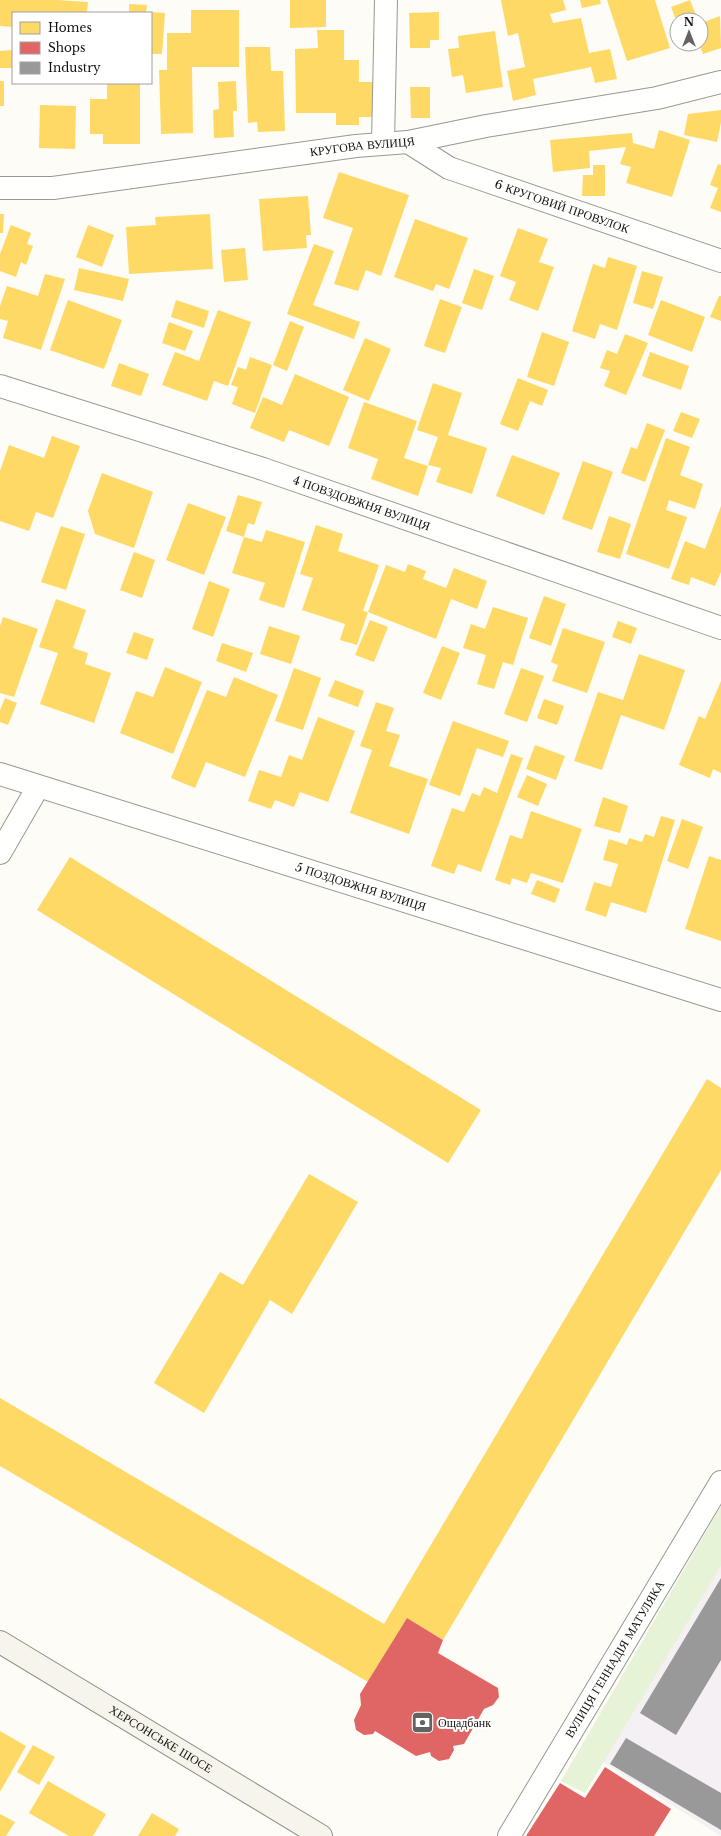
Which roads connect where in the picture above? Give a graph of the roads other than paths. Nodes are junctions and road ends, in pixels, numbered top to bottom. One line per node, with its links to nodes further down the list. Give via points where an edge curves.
1 (386, 0): 4 (street)
2 (721, 82): 3 (street, КРУГОВА ВУЛИЦЯ, via 657,98 486,126)
3 (408, 142): 4 (street, КРУГОВА ВУЛИЦЯ); 6 (street, 6 КРУГОВИЙ ПРОВУЛОК, via 449,168)
4 (383, 143): 5 (street, КРУГОВА ВУЛИЦЯ, via 53,188)
5 (0, 188)
6 (721, 262)
7 (0, 386): 8 (street, 4 ПОВЗДОВЖНЯ ВУЛИЦЯ, via 263,470)
8 (721, 628)
9 (0, 774): 10 (street, 5 ПОЗДОВЖНЯ ВУЛИЦЯ)
10 (38, 787): 11 (street); 12 (street, 5 ПОЗДОВЖНЯ ВУЛИЦЯ)
11 (0, 853)
12 (721, 1000)
13 (721, 1482): 16 (street, ВУЛИЦЯ ГЕННАДІЯ МАТУЛЯКА)
14 (0, 1642): 15 (main road, ХЕРСОНСЬКЕ ШОСЕ)
15 (321, 1836)
16 (509, 1836)

